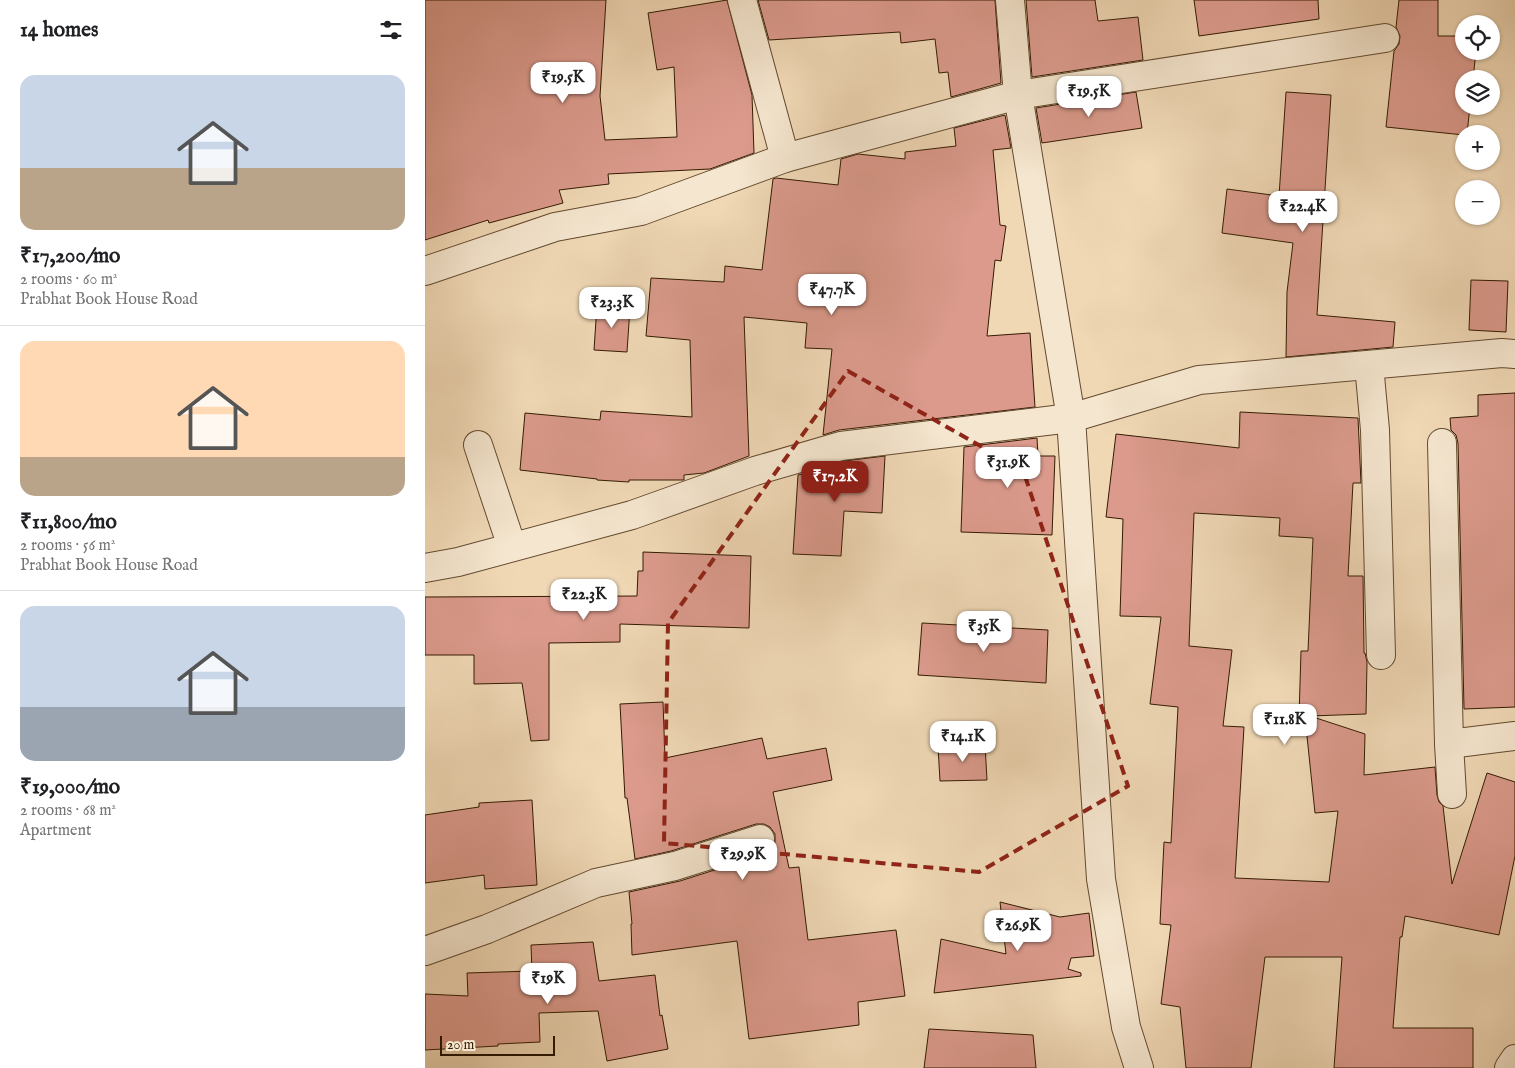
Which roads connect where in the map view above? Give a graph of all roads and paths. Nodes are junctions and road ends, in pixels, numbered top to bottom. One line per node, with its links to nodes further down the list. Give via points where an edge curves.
1 (742, 0): 5 (street)
2 (1010, 0): 4 (street)
3 (1385, 38): 4 (street)
4 (1018, 95): 5 (street); 9 (street)
5 (785, 158): 6 (street, via 641,211 555,227)
6 (425, 271)
7 (1515, 354): 8 (street)
8 (1369, 365): 9 (street, via 1199,380); 14 (street, via 1375,430)
9 (1071, 418): 12 (street, via 841,446 755,471 632,515); 21 (street, via 1101,879 1126,1027)
10 (1442, 443): 16 (street)
11 (478, 445): 12 (street)
12 (512, 547): 13 (street)
13 (425, 568)
14 (1381, 655)
15 (1515, 736): 16 (street)
16 (1449, 744): 17 (street)
17 (1453, 794)
18 (760, 839): 19 (street, via 675,866 596,883)
19 (425, 951)
20 (1515, 1059): 22 (street)
21 (1139, 1068)
22 (1509, 1068)

